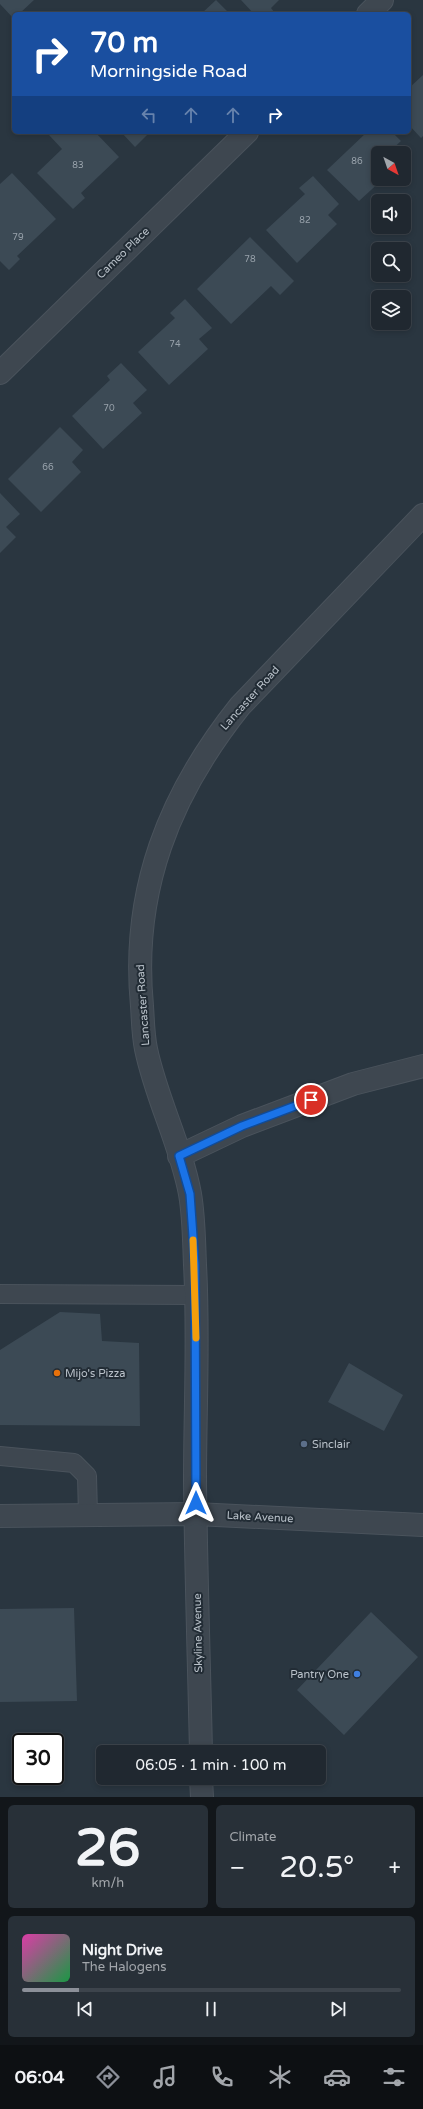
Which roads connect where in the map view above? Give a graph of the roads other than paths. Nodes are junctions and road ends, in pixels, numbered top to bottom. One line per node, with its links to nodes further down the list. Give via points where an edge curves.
1 (382, 0): 2 (street)
2 (370, 12)
3 (245, 134): 4 (street, Cameo Place)
4 (0, 373)
5 (423, 515): 7 (street, Lancaster Road, via 240,706 213,739 172,814 157,854 147,896 141,938 139,981 146,1049)
6 (423, 1066): 7 (street, via 346,1087 242,1126)
7 (179, 1156): 9 (street, Lancaster Road, via 190,1194)
8 (0, 1294): 9 (lane)
9 (196, 1295): 11 (street, Lancaster Road)
10 (0, 1456): 12 (lane, via 74,1463 87,1476)
11 (196, 1514): 12 (street, Lake Avenue); 14 (street, Lake Avenue); 15 (street, Skyline Avenue)
12 (88, 1515): 13 (street, Lake Avenue)
13 (0, 1516)
14 (423, 1525)
15 (201, 1745)

